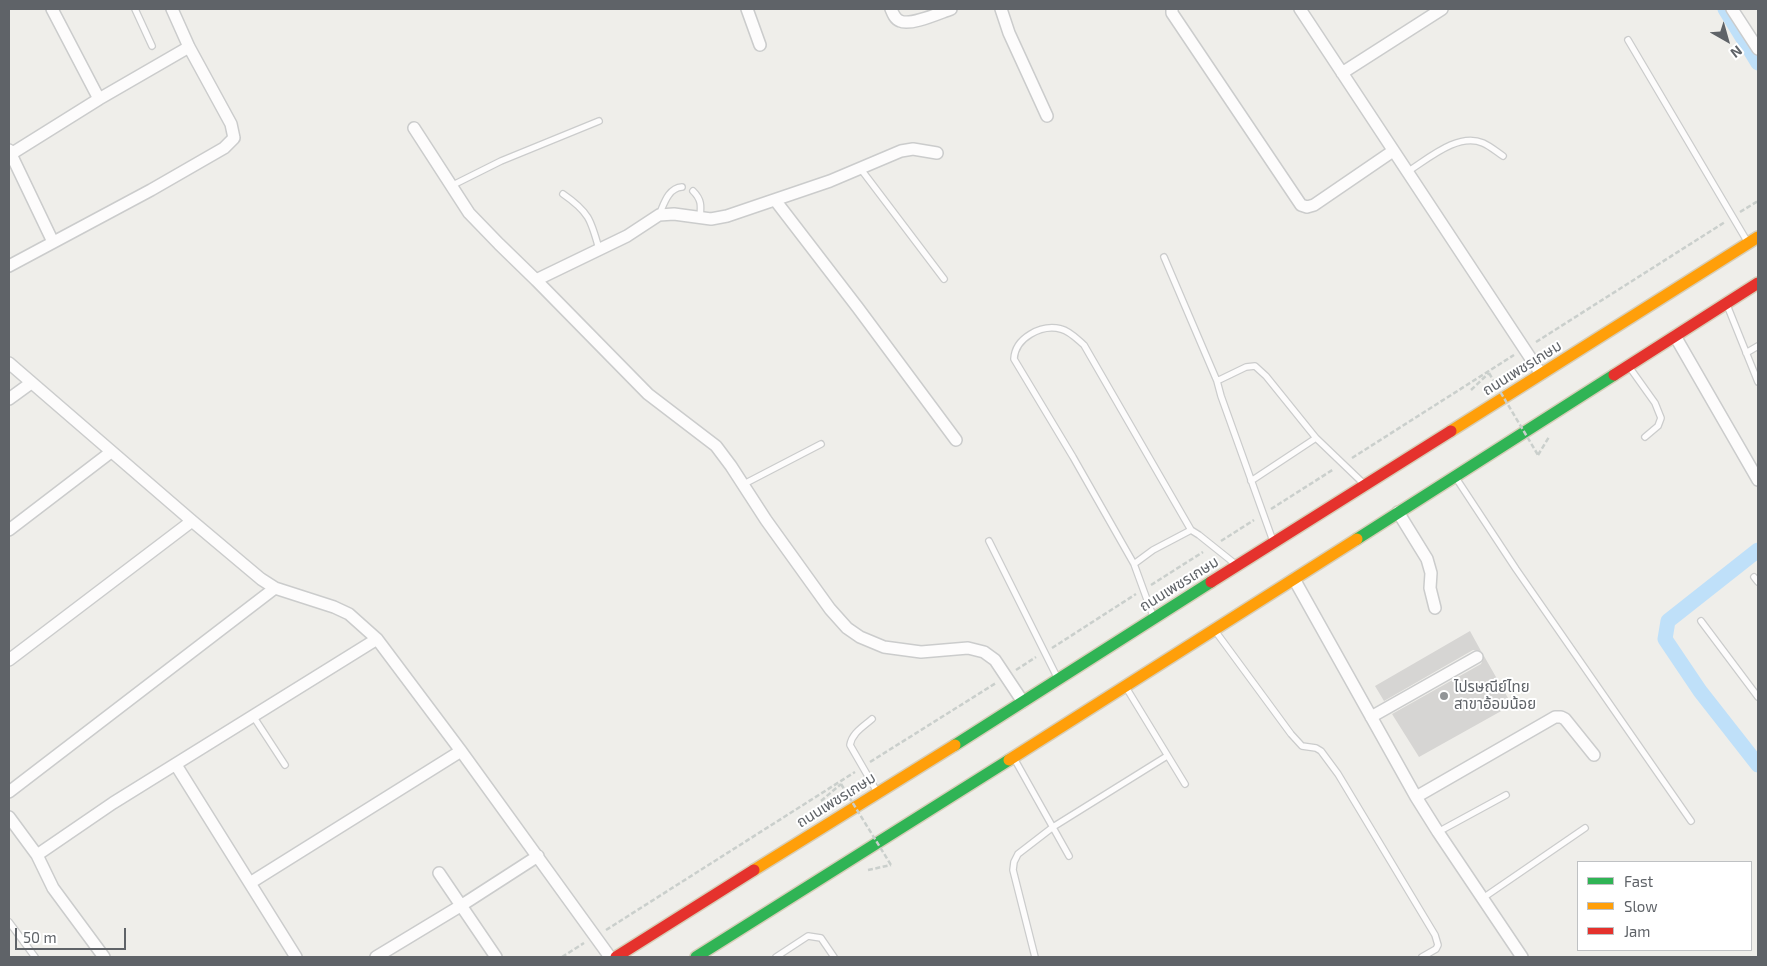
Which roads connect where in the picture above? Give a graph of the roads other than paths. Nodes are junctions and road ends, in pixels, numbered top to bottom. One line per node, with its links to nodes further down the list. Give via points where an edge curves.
1 (52, 9): 18 (street)
2 (135, 9): 14 (lane)
3 (172, 9): 15 (street)
4 (747, 9): 13 (street)
5 (891, 9): 6 (street, via 899,21 907,22)
6 (951, 9)
7 (1001, 9): 19 (street)
8 (1172, 9): 22 (street, via 1301,204 1307,207 1314,204)
9 (1300, 9): 17 (street)
10 (1442, 9): 17 (street)
11 (1732, 9): 16 (street)
12 (1628, 40): 35 (lane, via 1733,217)
13 (760, 45)
14 (152, 46)
15 (189, 47): 18 (street); 36 (street, via 231,124 234,138 224,148 151,190)
16 (1758, 49)
17 (1342, 73): 22 (street)
18 (99, 99): 23 (street)
19 (1047, 116)
20 (599, 121): 28 (lane, via 501,161)
21 (414, 128): 28 (street)
22 (1393, 151): 27 (street)
23 (10, 152): 36 (street)
24 (936, 153): 26 (street, via 907,150)
25 (1503, 156): 27 (lane, via 1484,143 1460,140)
26 (860, 168): 32 (street); 40 (lane)
27 (1407, 172): 49 (street)
28 (451, 186): 41 (street, via 469,213)
29 (682, 187): 33 (lane, via 671,192)
30 (693, 191): 34 (lane, via 701,204)
31 (563, 194): 37 (lane, via 580,206 588,217)
32 (775, 200): 34 (street, via 727,216); 56 (street)
33 (659, 215): 34 (street); 37 (street)
34 (700, 218)
35 (1753, 240): 49 (main road, ถนนเพชรเกษม)
36 (53, 242): 39 (street)
37 (599, 249): 41 (street)
38 (1164, 257): 50 (lane)
39 (9, 266)
40 (944, 279)
41 (536, 280): 62 (street, via 648,394 716,446)
42 (1758, 283): 43 (main road)
43 (1726, 303): 44 (main road); 46 (lane)
44 (1675, 336): 48 (main road); 60 (street)
45 (1758, 346): 46 (lane)
46 (1746, 353): 51 (lane)
47 (9, 363): 52 (street)
48 (1628, 367): 54 (lane, via 1655,403 1661,418 1658,426); 59 (main road)
49 (1541, 374): 63 (main road, ถนนเพชรเกษม)
50 (1218, 381): 55 (lane, via 1255,366); 61 (lane)
51 (1758, 382)
52 (31, 383): 53 (street); 58 (street)
53 (9, 399)
54 (1645, 437)
55 (1316, 438): 61 (lane); 63 (lane)
56 (956, 440)
57 (821, 444): 62 (lane)
58 (111, 452): 65 (street); 66 (street)
59 (1455, 476): 64 (main road); 100 (lane)
60 (1758, 480)
61 (1251, 481): 69 (lane)
62 (744, 484): 84 (street, via 830,610 847,628 884,647 921,652 968,648 984,652 994,660)
63 (1365, 485): 69 (main road, ถนนเพชรเกษม)
64 (1398, 512): 72 (main road); 74 (street, via 1427,559)
65 (192, 521): 73 (street); 80 (street)
66 (9, 530)
67 (1191, 530): 70 (lane); 70 (lane, via 1084,345 1062,329 1045,329 1030,335 1020,341 1014,350 1014,359); 71 (lane)
68 (989, 541): 81 (lane)
69 (1274, 543): 71 (main road, ถนนเพชรเกษม)
70 (1134, 564): 75 (lane)
71 (1237, 566): 75 (main road, ถนนเพชรเกษม)
72 (1294, 579): 77 (main road); 86 (street)
73 (275, 588): 78 (street, via 349,614); 95 (street)
74 (1435, 608)
75 (1153, 617): 81 (main road, ถนนเพชรเกษม)
76 (1701, 621): 83 (lane)
77 (1215, 630): 82 (main road); 123 (lane, via 1291,734 1302,746 1321,751 1338,774 1435,935 1436,949)
78 (377, 638): 85 (street); 88 (street)
79 (1477, 657): 86 (street)
80 (9, 660)
81 (1058, 679): 84 (main road, ถนนเพชรเกษม)
82 (1126, 688): 90 (lane); 91 (main road)
83 (1758, 697)
84 (1023, 702): 96 (main road, ถนนเพชรเกษม)
85 (253, 716): 92 (street); 93 (lane)
86 (1371, 717): 98 (street)
87 (872, 719): 96 (lane, via 857,731 850,745)
88 (461, 751): 105 (street); 108 (street)
89 (1594, 755): 98 (street, via 1565,719 1555,717)
90 (1167, 756): 94 (lane); 101 (lane)
91 (1013, 759): 101 (lane); 112 (main road)
92 (176, 765): 104 (street); 108 (street)
93 (285, 765)
94 (1185, 784)
95 (9, 792)
96 (878, 792): 119 (main road, ถนนเพชรเกษม)
97 (1506, 795): 103 (lane)
98 (1416, 797): 103 (street)
99 (9, 816): 104 (street)
100 (1692, 821)
101 (1053, 828): 106 (lane); 122 (lane, via 1018,854 1014,862 1013,870)
102 (1585, 828): 109 (lane)
103 (1438, 832): 109 (street)
104 (37, 855): 114 (street, via 53,888)
105 (538, 856): 110 (street); 118 (street)
106 (1069, 856)
107 (439, 873): 110 (street)
108 (250, 882): 115 (street)
109 (1483, 898): 124 (street)
110 (462, 905): 116 (street); 117 (street)
111 (9, 922): 113 (lane)
112 (703, 955)
113 (36, 957)
114 (104, 957)
115 (296, 957)
116 (376, 957)
117 (496, 957)
118 (610, 957)
119 (616, 957)
120 (776, 957): 121 (lane, via 808,936 821,938)
121 (834, 957)
122 (1035, 957)
123 (1422, 957)
124 (1522, 957)

